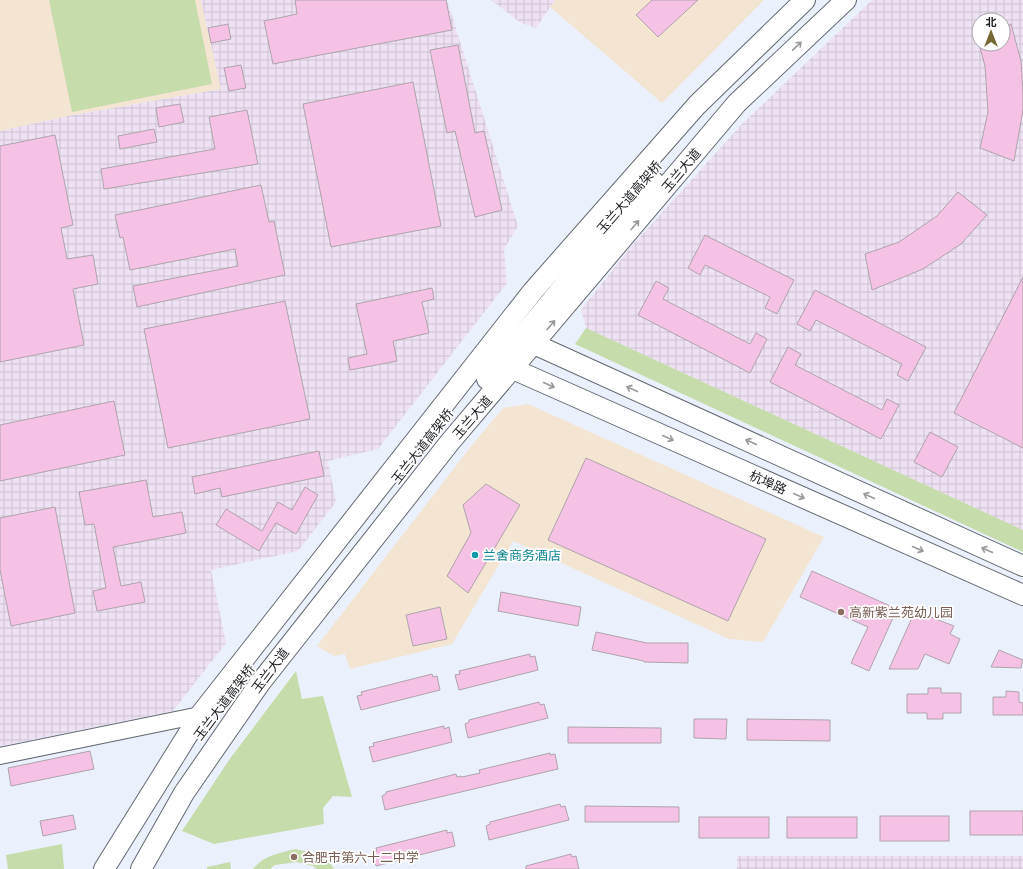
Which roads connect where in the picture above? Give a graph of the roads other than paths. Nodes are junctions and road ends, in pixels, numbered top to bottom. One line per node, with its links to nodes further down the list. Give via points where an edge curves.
1 (805, 0): 7 (main road, 玉兰大道, via 697,105 533,291)
2 (846, 0): 3 (main road, 玉兰大道, one-way to 2, via 737,103)
3 (534, 344): 4 (main road, 玉兰大道); 5 (main road, one-way to 3)
4 (513, 369): 6 (main road, 杭埠路, one-way to 6); 12 (main road, 玉兰大道, via 440,454 260,682 184,793)
5 (1023, 566)
6 (1023, 595)
7 (200, 715): 8 (street); 9 (main road, 玉兰大道)
8 (0, 756)
9 (104, 869)
10 (112, 869): 11 (main road, 玉兰大道高架桥, via 142,815 210,718 461,396 683,134 769,52 600,242 369,526 216,723 154,822)
11 (130, 869)
12 (141, 869)

